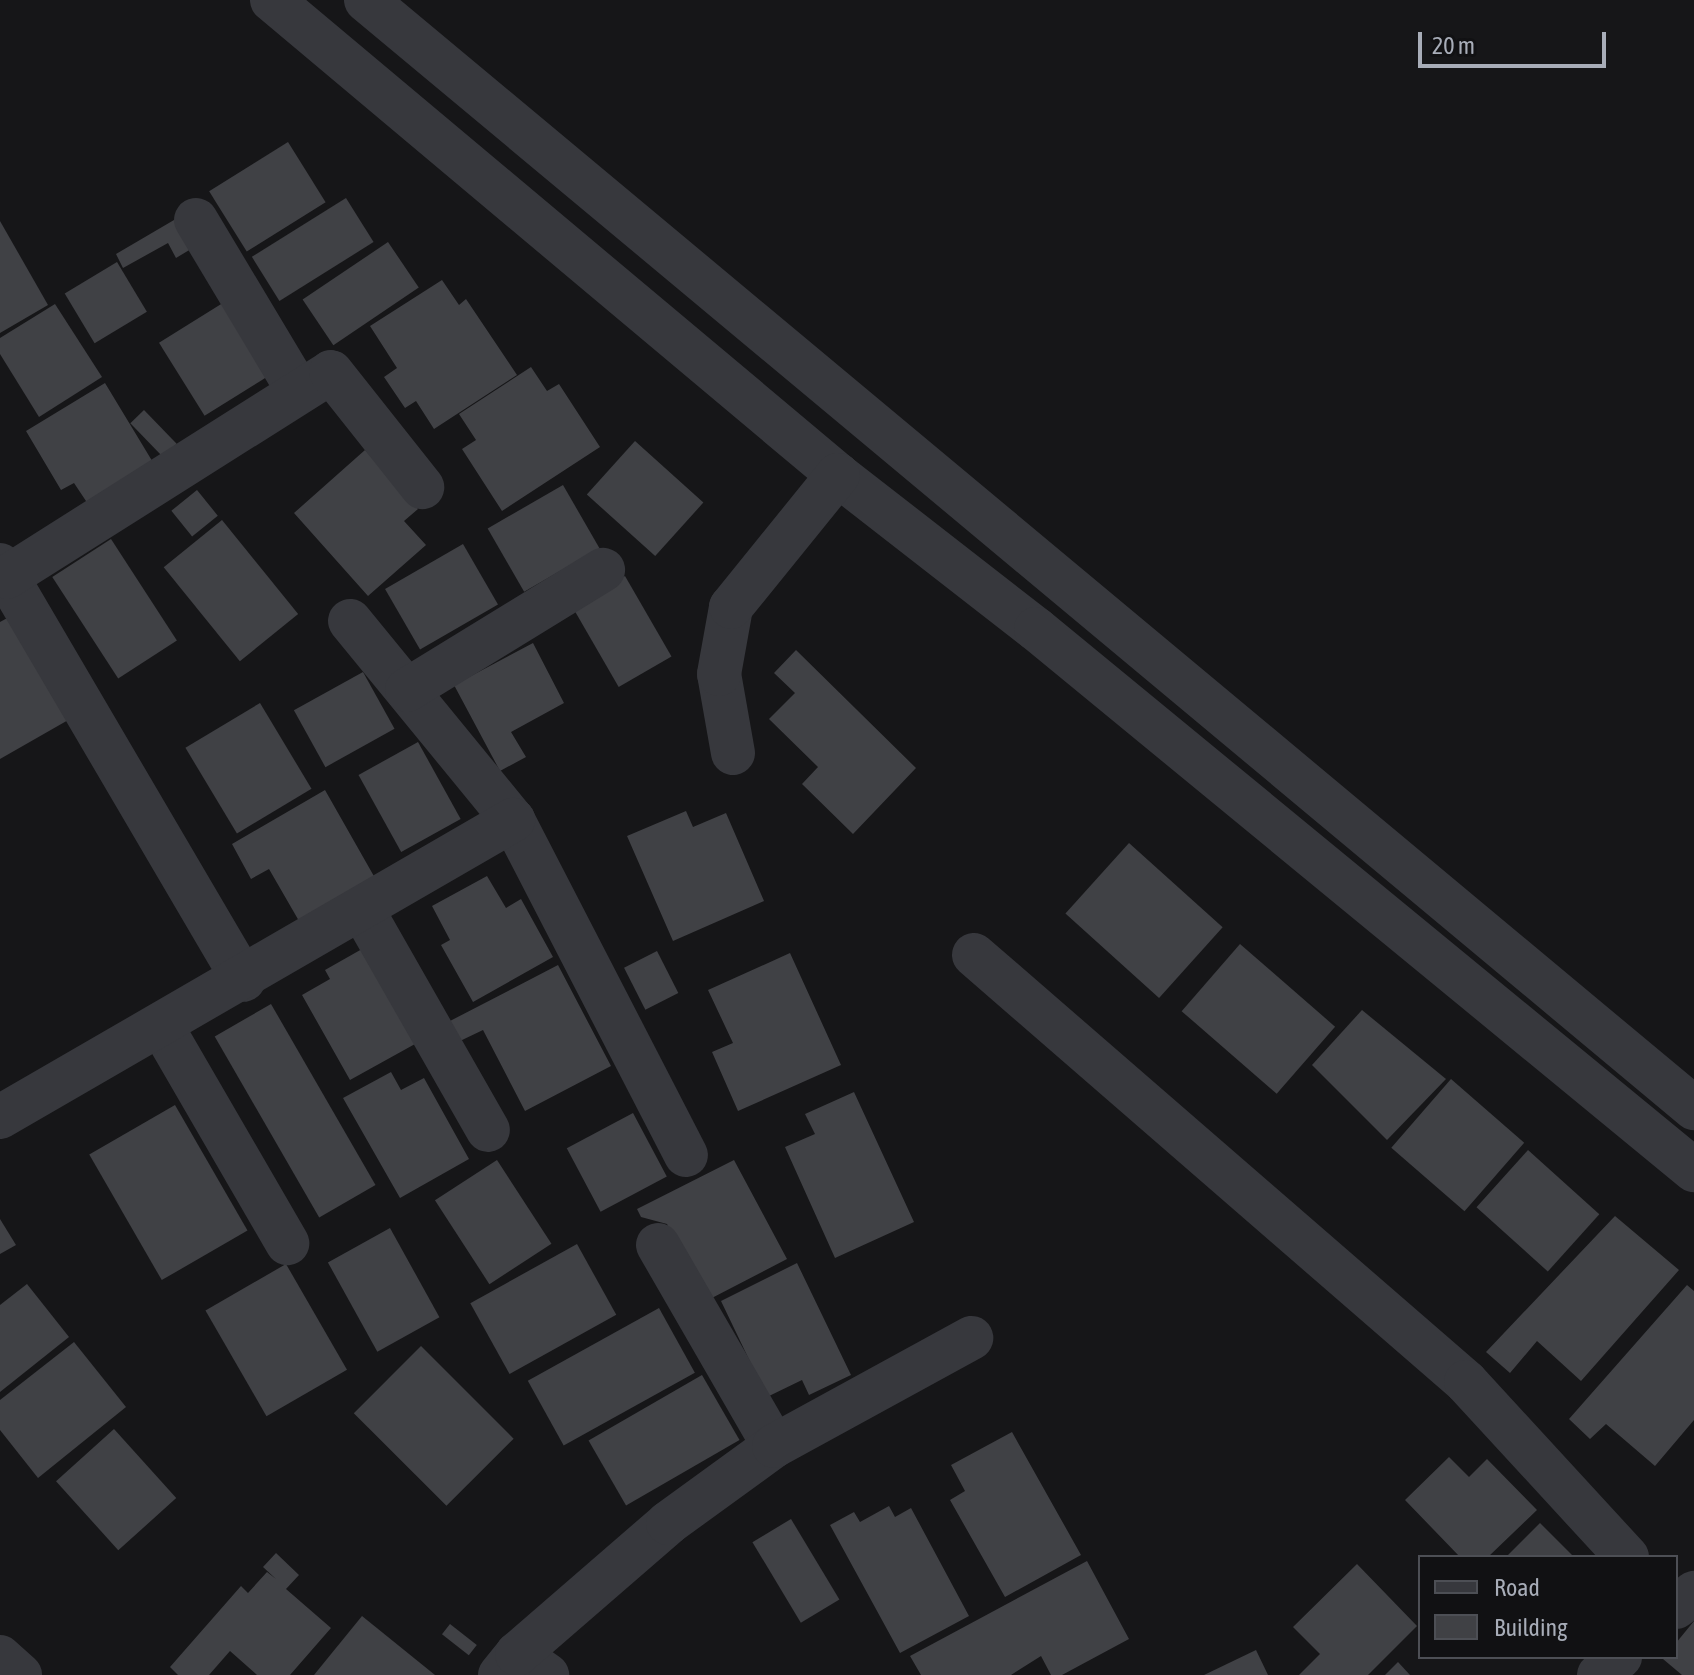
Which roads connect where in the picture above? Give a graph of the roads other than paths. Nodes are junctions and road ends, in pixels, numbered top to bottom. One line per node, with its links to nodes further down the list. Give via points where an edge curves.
1 (272, 0): 5 (street)
2 (366, 0): 17 (street)
3 (196, 220): 4 (street)
4 (299, 392): 6 (street, via 331,372); 8 (street)
5 (838, 475): 11 (street, via 731,607 719,674); 21 (street, via 1036,629)
6 (422, 487)
7 (603, 570): 10 (street)
8 (4, 571): 15 (street)
9 (350, 621): 10 (street)
10 (407, 690): 12 (street)
11 (733, 753)
12 (513, 820): 13 (street); 20 (street)
13 (363, 911): 15 (street); 19 (street)
14 (974, 955): 26 (street, via 1466,1382)
15 (243, 980): 16 (street)
16 (162, 1027): 18 (street); 22 (street)
17 (1694, 1108)
18 (0, 1117)
19 (488, 1130)
20 (686, 1155)
21 (1694, 1170)
22 (287, 1243)
23 (658, 1245): 25 (street)
24 (971, 1338): 25 (street)
25 (774, 1446): 31 (street, via 668,1523)
26 (1625, 1555)
27 (1694, 1593): 28 (street)
28 (1678, 1605)
29 (0, 1657): 32 (street)
30 (1618, 1659): 33 (street)
31 (521, 1668)
32 (20, 1675)
33 (1599, 1675)

